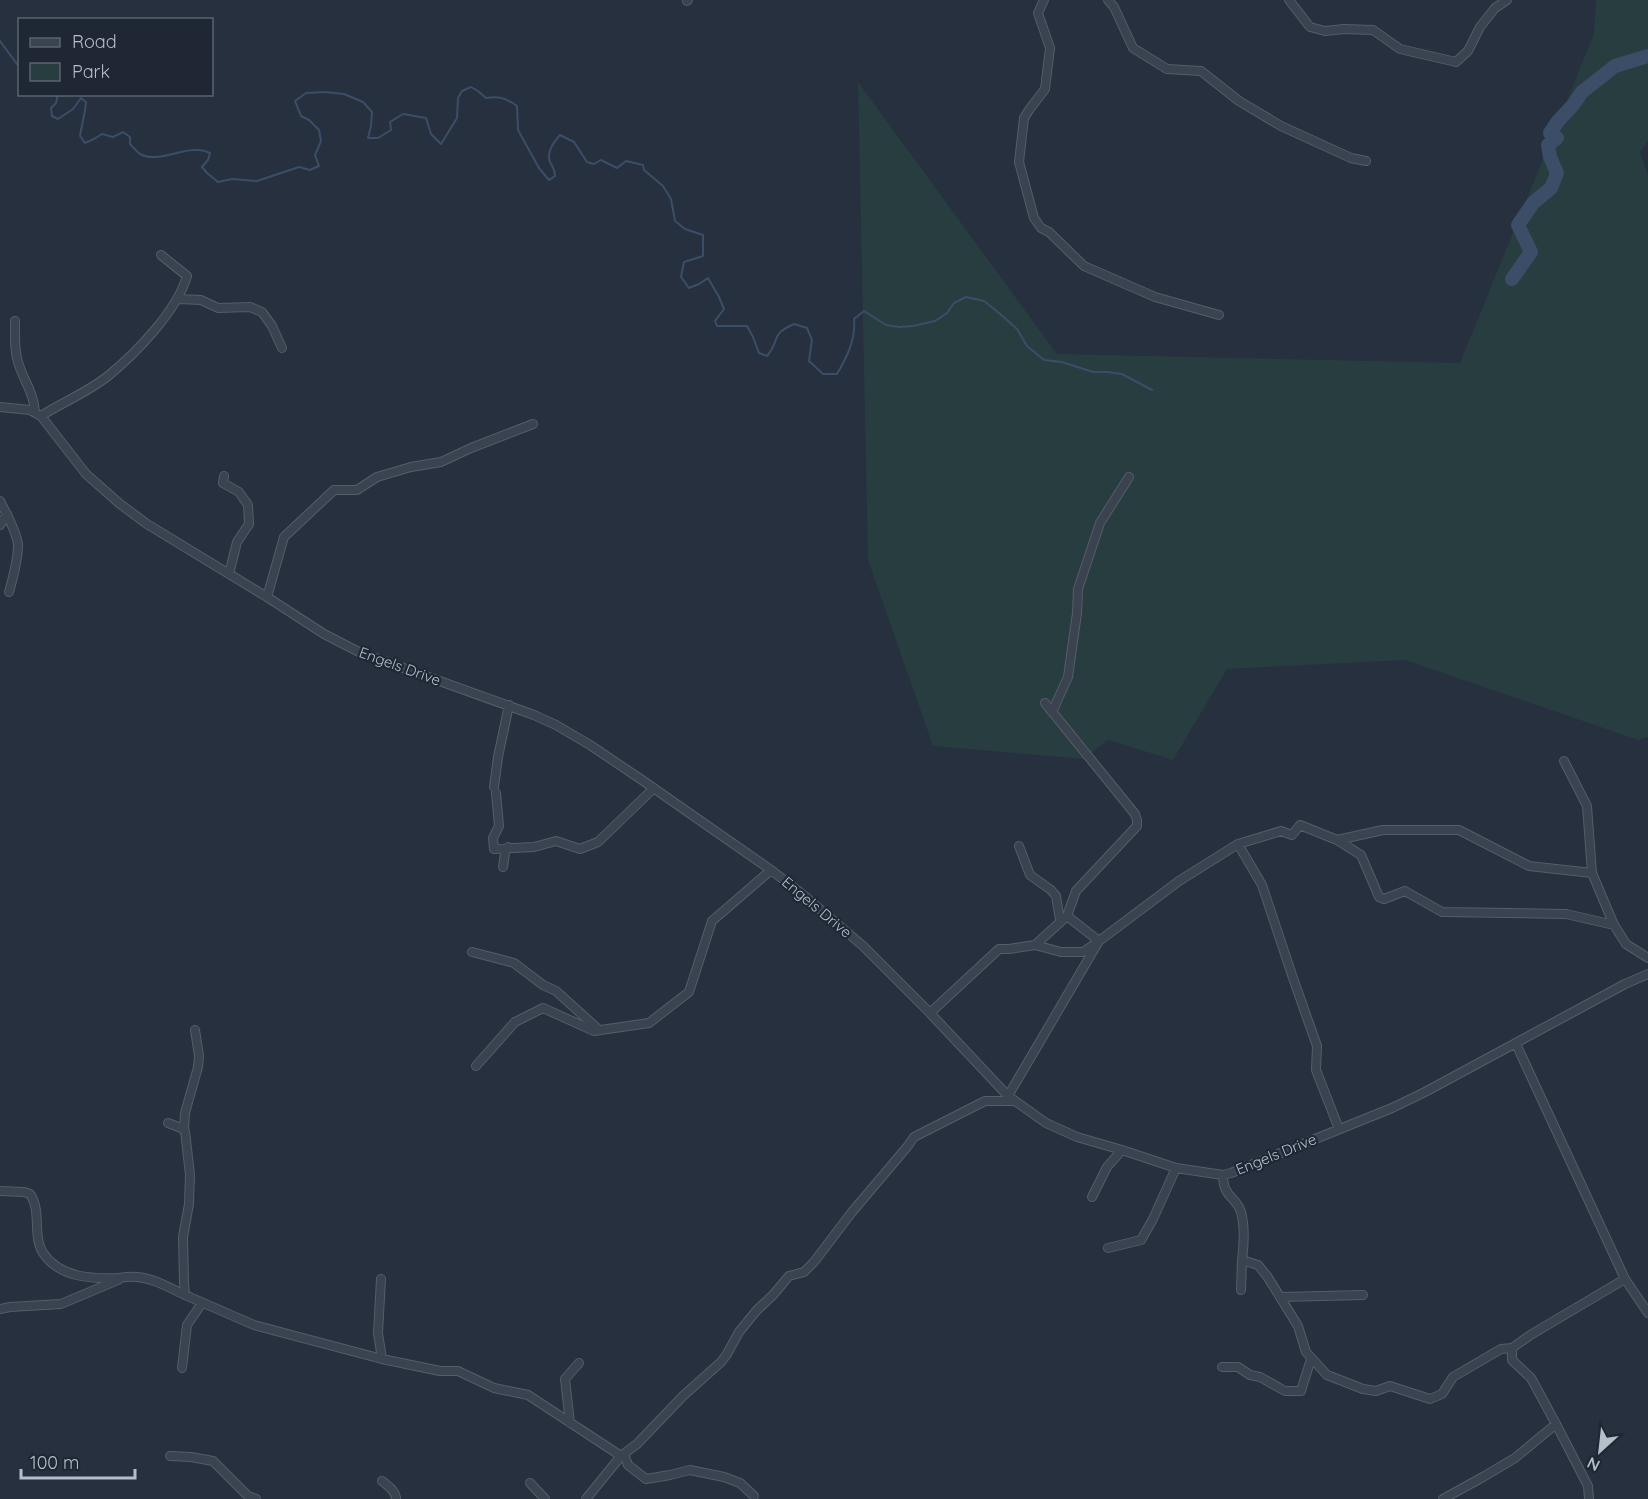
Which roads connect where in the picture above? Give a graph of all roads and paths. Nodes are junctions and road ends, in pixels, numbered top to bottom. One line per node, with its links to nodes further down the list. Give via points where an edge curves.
1 (1044, 0): 8 (street, via 1038,13 1050,48 1045,89 1024,118 1019,162 1034,218 1084,266 1155,297)
2 (1108, 0): 5 (street, via 1133,48 1167,69 1201,71 1281,126)
3 (1289, 0): 4 (street, via 1310,27 1325,31 1373,30 1400,49 1456,62 1468,51 1495,8)
4 (1507, 0)
5 (1366, 161)
6 (161, 255): 7 (street, via 187,276)
7 (178, 299): 10 (street, via 201,300 218,308 250,307 262,312); 12 (street, via 163,321 107,376)
8 (1219, 315)
9 (15, 321): 12 (street, via 16,357)
10 (282, 348)
11 (0, 407): 12 (street)
12 (38, 414): 19 (street, Engels Drive, via 86,474 120,504)
13 (533, 424): 21 (street, via 441,462 377,477 357,490 334,490 284,537)
14 (225, 476): 19 (street, via 223,483 239,492 248,505 249,524 237,542)
15 (1129, 477): 24 (street, via 1100,523 1078,589 1068,677)
16 (0, 501): 17 (street)
17 (7, 514): 18 (street); 20 (street, via 18,544)
18 (0, 525)
19 (229, 574): 21 (street, Engels Drive)
20 (9, 592)
21 (267, 597): 23 (street, Engels Drive, via 359,652)
22 (1045, 703): 24 (street)
23 (509, 705): 26 (street, Engels Drive, via 556,725); 30 (street, via 498,758 495,790 499,826 493,838 494,849)
24 (1052, 712): 34 (street, via 1137,820 1137,826 1076,891)
25 (1564, 761): 33 (street, via 1587,806)
26 (654, 788): 30 (street, via 598,842 580,849 556,841); 32 (street, Engels Drive)
27 (1337, 840): 28 (street, via 1300,825 1292,835 1281,831); 33 (street, via 1383,830 1459,830 1528,866); 35 (street, via 1361,855 1384,899 1405,891 1442,912 1566,914)
28 (1238, 844): 36 (street, via 1179,881); 49 (street, via 1262,885 1317,1046 1316,1070)
29 (1019, 846): 34 (street, via 1030,875 1056,896)
30 (508, 848): 31 (street)
31 (503, 867)
32 (771, 870): 41 (street, Engels Drive, via 855,939); 43 (street, via 712,921 689,992 650,1023)
33 (1592, 873): 35 (street)
34 (1064, 918): 36 (street); 37 (street)
35 (1614, 925): 39 (street, via 1626,944)
36 (1099, 940): 37 (street, via 1083,952 1061,952); 46 (street)
37 (1035, 945): 41 (street, via 999,949)
38 (472, 952): 43 (street, via 514,963 556,991)
39 (1648, 958)
40 (1648, 974): 44 (street, Engels Drive)
41 (930, 1013): 46 (street, Engels Drive)
42 (195, 1030): 48 (street, via 198,1066)
43 (599, 1030): 45 (street, via 543,1008 515,1022)
44 (1516, 1044): 49 (street, Engels Drive, via 1425,1092); 59 (street)
45 (476, 1066)
46 (1011, 1099): 50 (street, Engels Drive, via 1062,1131); 75 (street, via 985,1101 914,1137 814,1262 804,1272 789,1276 739,1332 721,1362)
47 (168, 1123): 48 (street)
48 (184, 1129): 61 (street, via 190,1175 183,1237)
49 (1339, 1129): 52 (street, Engels Drive)
50 (1122, 1150): 51 (street, Engels Drive); 54 (street, via 1107,1167)
51 (1176, 1168): 52 (street, Engels Drive); 55 (street, via 1141,1240)
52 (1223, 1174): 56 (street, via 1227,1193 1241,1211)
53 (0, 1191): 57 (street, via 24,1192 33,1198 37,1237 52,1264 87,1278)
54 (1092, 1197)
55 (1108, 1248)
56 (1242, 1260): 60 (street); 63 (street, via 1258,1265)
57 (122, 1278): 61 (street, via 147,1279); 65 (street, via 61,1304)
58 (381, 1279): 68 (street, via 378,1333)
59 (1625, 1279): 66 (street); 67 (street)
60 (1240, 1290)
61 (185, 1295): 64 (street)
62 (1363, 1295): 63 (street)
63 (1280, 1297): 69 (street, via 1298,1326)
64 (202, 1303): 68 (street, via 254,1325); 72 (street, via 187,1325)
65 (0, 1309)
66 (1648, 1313)
67 (1512, 1348): 69 (street, via 1501,1349 1453,1377 1442,1394 1430,1399 1390,1386 1376,1391 1363,1389 1327,1375); 74 (street, via 1512,1360 1530,1378)
68 (382, 1359): 73 (street, via 458,1371 494,1388 528,1395)
69 (1311, 1359): 71 (street, via 1301,1391 1285,1391 1239,1367)
70 (579, 1363): 73 (street, via 565,1379)
71 (1222, 1367)
72 (182, 1368)
73 (570, 1423): 75 (street)
74 (1556, 1424): 84 (street, via 1515,1458); 85 (street, via 1588,1486)
75 (622, 1455): 79 (street, via 646,1479 690,1470 724,1477); 83 (street)
76 (170, 1456): 80 (street, via 213,1461 248,1496)
77 (382, 1481): 81 (street)
78 (530, 1483): 82 (street)
79 (754, 1496)
80 (256, 1499)
81 (396, 1499)
82 (545, 1499)
83 (586, 1499)
84 (1443, 1499)
85 (1589, 1499)

